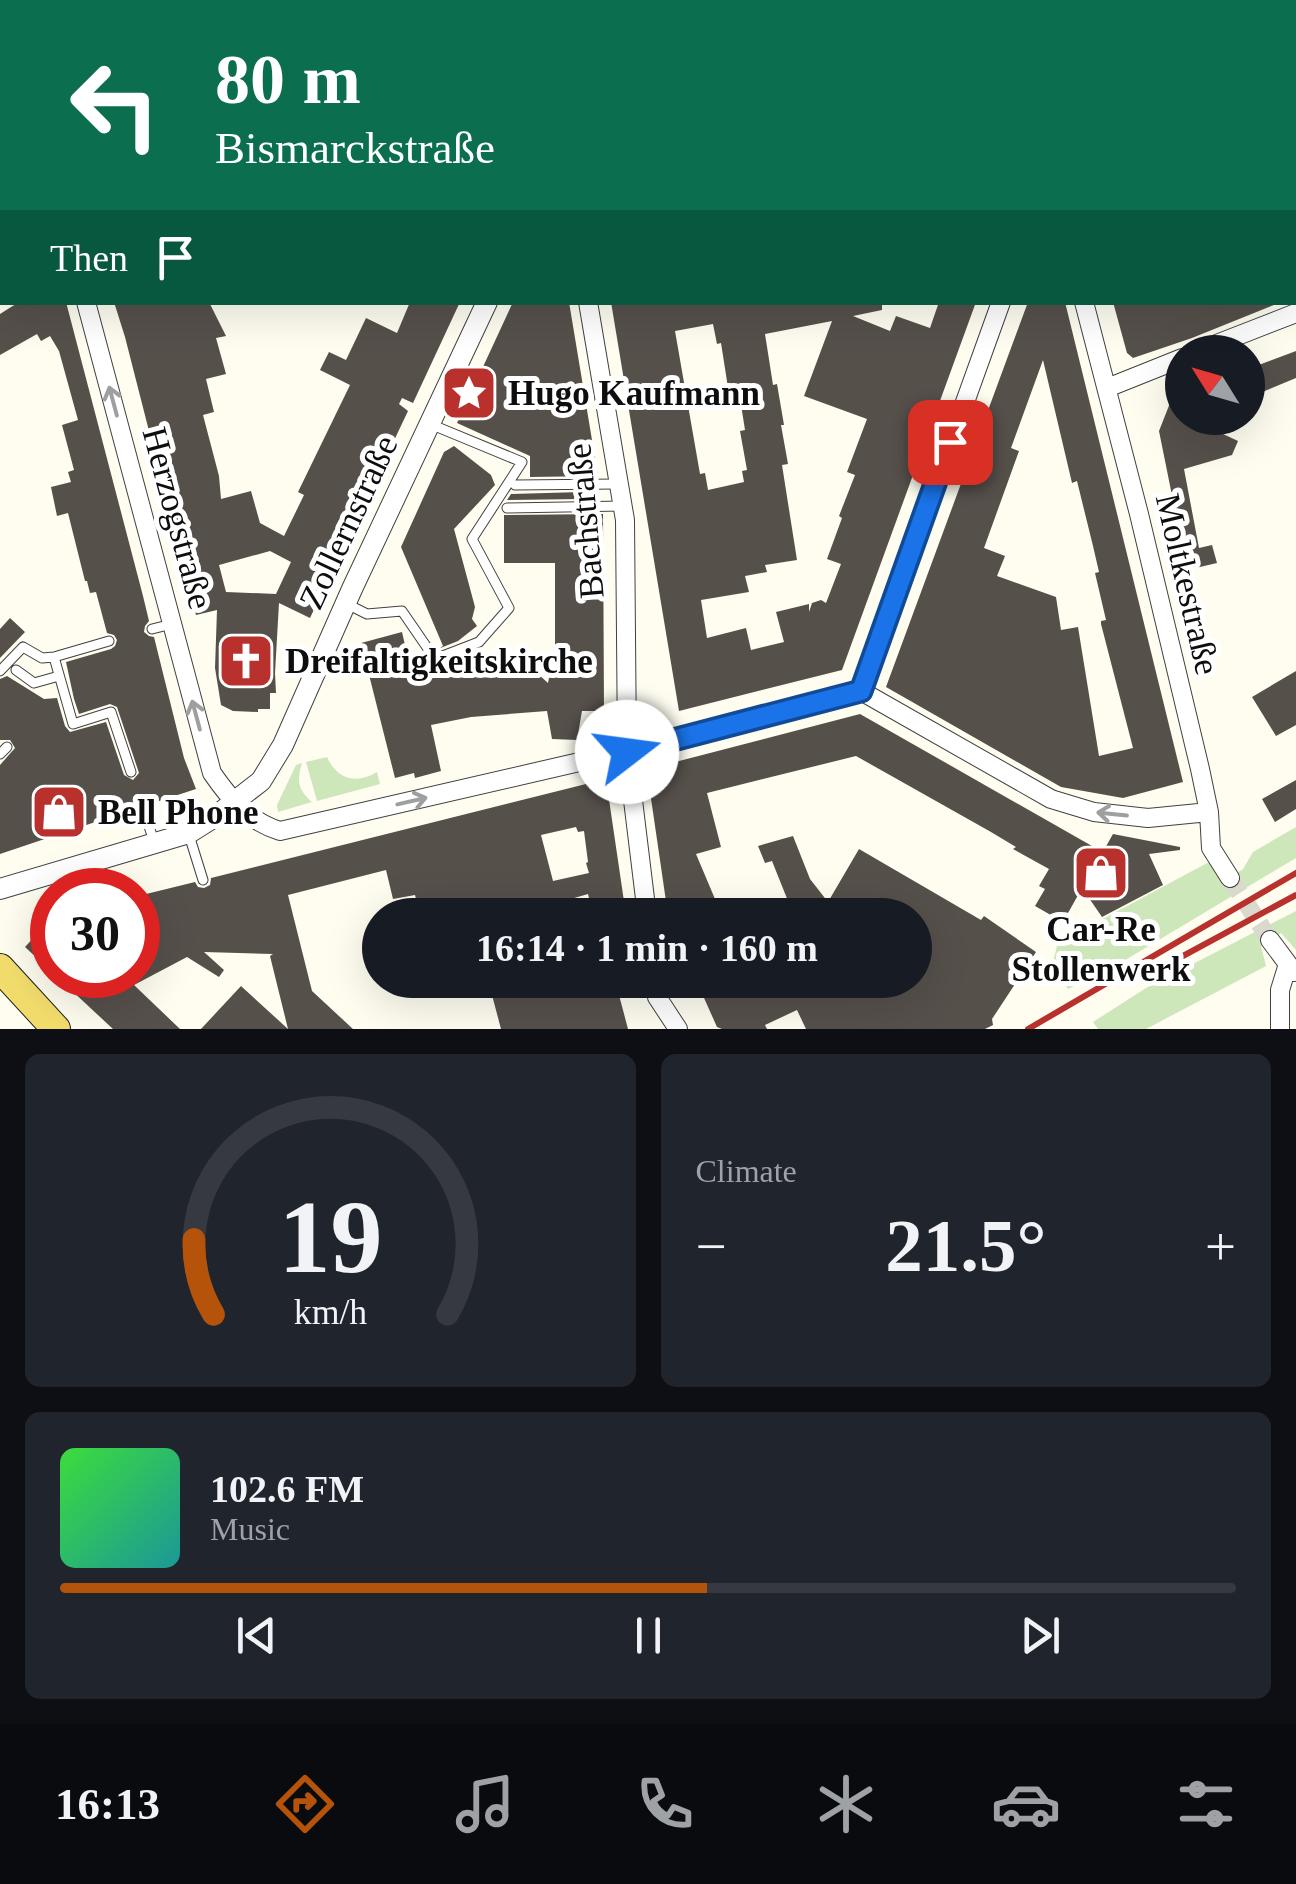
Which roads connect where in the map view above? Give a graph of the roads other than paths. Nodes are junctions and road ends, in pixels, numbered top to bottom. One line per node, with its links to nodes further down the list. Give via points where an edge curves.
1 (87, 305): 16 (street, Herzogstraße, one-way to 1)
2 (487, 305): 10 (street, Zollernstraße)
3 (589, 305): 11 (street, Bachstraße)
4 (1000, 305): 23 (street)
5 (1085, 305): 9 (street, Moltkestraße)
6 (1296, 313): 7 (street)
7 (1240, 335)
8 (1165, 365): 9 (street)
9 (1107, 388): 28 (street, Moltkestraße)
10 (430, 424): 15 (street, Zollernstraße); 15 (lane, via 522,462 472,539 509,608 479,642 435,659 402,611 368,614)
11 (620, 484): 12 (lane); 13 (street, Bachstraße)
12 (514, 485)
13 (623, 506): 14 (lane); 24 (street, Bachstraße)
14 (507, 508)
15 (346, 604): 26 (street, Zollernstraße, via 283,745 261,781)
16 (172, 624): 17 (lane); 26 (street, Herzogstraße, one-way to 16, via 212,772)
17 (152, 629)
18 (110, 641): 19 (lane)
19 (54, 658): 21 (lane, via 22,647); 22 (lane)
20 (16, 670): 22 (lane, via 34,683)
21 (0, 672)
22 (59, 676): 25 (lane, via 73,724 112,712)
23 (861, 691): 24 (street); 28 (street, one-way to 23, via 1148,818 1051,799)
24 (627, 752): 26 (street, one-way to 24, via 280,831); 34 (street, Bachstraße)
25 (131, 772)
26 (233, 803): 29 (street, Zollernstraße)
27 (142, 806): 30 (lane)
28 (1209, 812): 31 (street, Moltkestraße, via 1211,848)
29 (189, 832): 30 (street, Zollernstraße); 32 (lane)
30 (154, 844): 33 (street, Zollernstraße)
31 (1230, 878)
32 (204, 880)
33 (0, 890)
34 (645, 898)
35 (1270, 940): 37 (street)
36 (0, 968): 39 (main road)
37 (1292, 969): 41 (street, via 1280,990)
38 (659, 998): 40 (street)
39 (56, 1029)
40 (678, 1029)
41 (1280, 1029)

